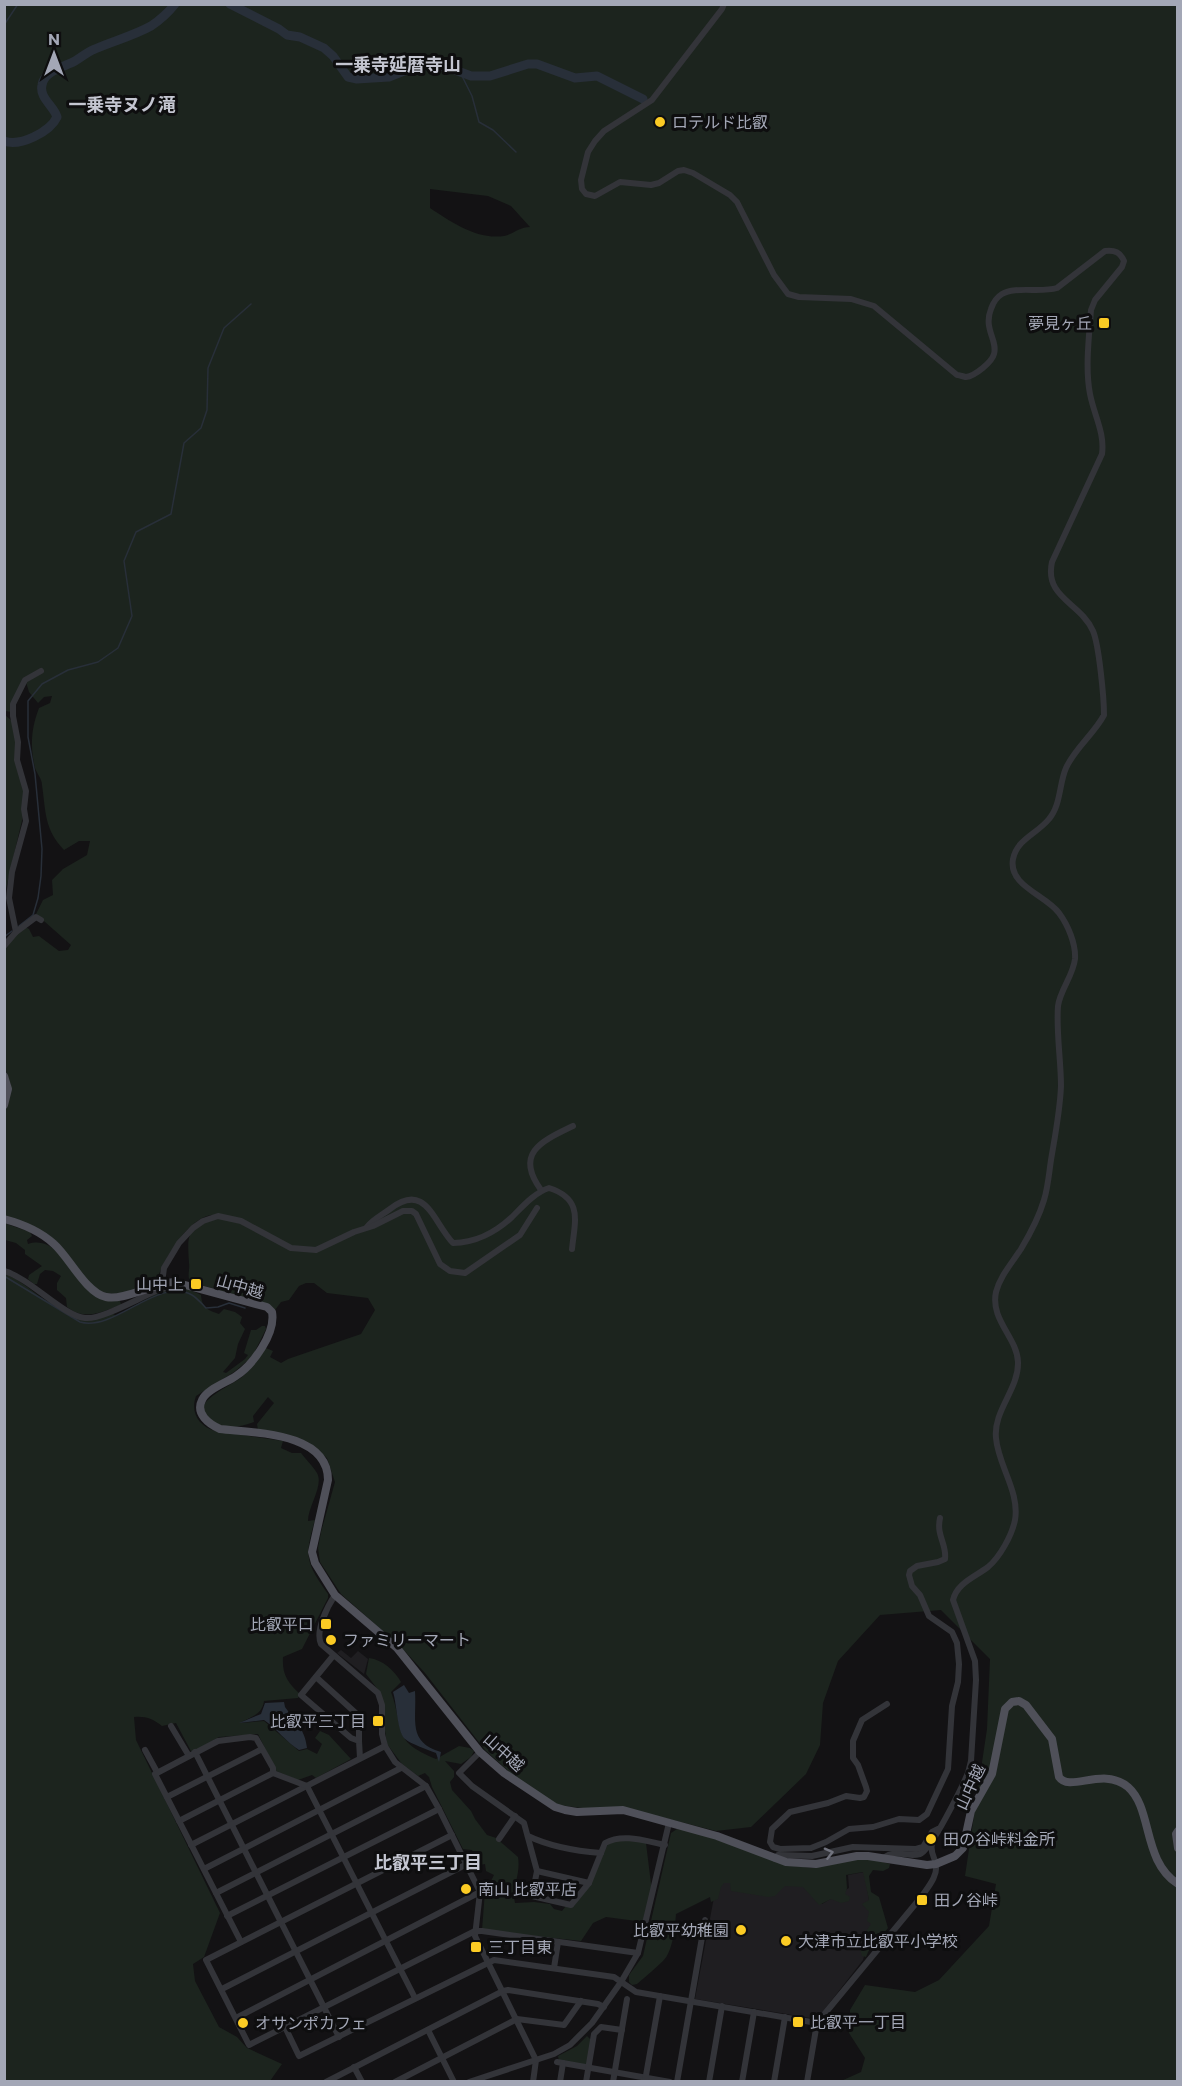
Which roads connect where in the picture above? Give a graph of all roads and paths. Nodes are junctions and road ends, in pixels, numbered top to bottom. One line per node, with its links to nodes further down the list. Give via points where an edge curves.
1 (723, 4): 49 (street, via 652,100 595,141 581,180 586,194 595,196 620,182 651,185 678,171 693,173 737,202 774,275 788,294 851,299 874,306 957,375 966,377 994,354 989,315 1001,294 1057,288 1105,251 1113,250 1124,261 1091,310 1089,386 1104,443 1102,454 1049,573 1056,591 1092,629 1104,715 1066,768 1052,816 1022,841 1013,861 1020,882 1059,912 1075,950 1075,962 1058,1006 1061,1086 1044,1199 1000,1281 995,1303 1018,1363 995,1436 1015,1521 990,1565 955,1592 955,1608 975,1661 971,1750 961,1789)
2 (41, 671): 4 (street, via 25,680 13,704 17,760 26,791 26,821 9,898)
3 (41, 921): 4 (street, via 36,917)
4 (16, 932): 5 (street)
5 (4, 946)
6 (4, 1076): 7 (main road, via 8,1089)
7 (4, 1105)
8 (573, 1126): 9 (street, via 541,1142 531,1156 531,1174)
9 (541, 1190): 12 (street, via 495,1231 465,1242 453,1243 429,1209 410,1199 400,1201); 13 (street, via 559,1191 576,1211)
10 (537, 1208): 12 (street, via 520,1235 465,1273 444,1269 412,1211 403,1211)
11 (4, 1219): 15 (main road, via 38,1232 56,1245 94,1292 106,1297)
12 (367, 1227): 15 (street, via 316,1250 302,1250 241,1221 218,1216 203,1221 178,1243 164,1268)
13 (572, 1249)
14 (4, 1271): 16 (street, 山中越, via 87,1318 159,1290)
15 (162, 1283): 16 (main road)
16 (186, 1284): 18 (main road, 山中越, via 267,1307 272,1312 272,1324 254,1359 238,1375 207,1394 200,1408 203,1417 220,1429 291,1438 325,1462 328,1480 312,1552)
17 (940, 1518): 55 (street, via 938,1529 945,1559 917,1566 909,1575 929,1616 952,1632 959,1664 948,1769 930,1809 919,1820 899,1819 849,1829 815,1847)
18 (335, 1595): 19 (street, via 318,1635); 27 (main road, 山中越, via 397,1648)
19 (333, 1656): 20 (street); 24 (street, via 378,1693)
20 (316, 1677): 23 (street, via 359,1716); 23 (street, via 302,1695)
21 (887, 1704): 55 (street, via 862,1720 853,1741 853,1758 867,1791 864,1797 846,1796 790,1812 770,1834 773,1846)
22 (171, 1726): 28 (street)
23 (359, 1741): 29 (street)
24 (385, 1746): 29 (street); 30 (street)
25 (262, 1749): 28 (street, via 256,1738 250,1737 218,1741); 32 (street); 33 (street)
26 (145, 1750): 31 (street)
27 (480, 1752): 40 (street, via 459,1773); 42 (main road, 山中越, via 555,1807 577,1812 623,1810)
28 (192, 1754): 31 (street); 33 (street)
29 (360, 1758): 34 (street)
30 (401, 1768): 35 (street); 39 (street)
31 (156, 1772): 36 (street)
32 (273, 1773): 34 (street); 37 (street)
33 (208, 1776): 36 (street); 37 (street)
34 (307, 1786): 39 (street); 43 (street)
35 (426, 1786): 38 (street); 45 (street)
36 (167, 1797): 41 (street)
37 (220, 1800): 41 (street); 43 (street)
38 (439, 1809): 46 (street); 57 (street)
39 (319, 1810): 45 (street); 52 (street)
40 (515, 1816): 47 (street, via 524,1823); 48 (street)
41 (179, 1821): 50 (street)
42 (669, 1823): 51 (street); 59 (main road, 山中越, via 717,1836)
43 (232, 1824): 50 (street); 52 (street)
44 (1178, 1831): 53 (main road)
45 (331, 1834): 57 (street); 64 (street)
46 (452, 1835): 60 (street); 66 (street)
47 (528, 1836): 56 (street, via 558,1847); 63 (street)
48 (499, 1839)
49 (930, 1843): 54 (street); 55 (street, one-way to 49, via 812,1856 853,1847 916,1849); 61 (street)
50 (191, 1845): 62 (street)
51 (665, 1845): 56 (street, via 617,1838 605,1844); 80 (street)
52 (244, 1848): 62 (street); 64 (street)
53 (1178, 1848)
54 (926, 1851): 58 (street, via 917,1855 897,1852); 61 (street, via 926,1856)
55 (785, 1852): 59 (street)
56 (601, 1853): 65 (street)
57 (343, 1857): 66 (street); 70 (street)
58 (883, 1858): 59 (main road, 山中越, via 857,1856 805,1865); 61 (main road, 山中越)
59 (775, 1859)
60 (467, 1864): 68 (street); 71 (street)
61 (936, 1864): 67 (main road, 山中越, via 963,1848 971,1811 992,1774 1005,1709 1019,1701 1052,1739 1063,1782 1100,1778 1116,1780 1129,1788 1137,1800 1156,1858 1163,1871); 100 (street, via 922,1896)
62 (204, 1869): 69 (street)
63 (537, 1871): 65 (street); 65 (street, via 532,1896 569,1905)
64 (256, 1872): 69 (street); 70 (street)
65 (589, 1883)
66 (356, 1884): 71 (street); 74 (street)
67 (1178, 1884)
68 (480, 1892): 75 (street); 76 (street)
69 (216, 1893): 72 (street)
70 (268, 1896): 72 (street); 74 (street)
71 (371, 1913): 76 (street); 79 (street)
72 (227, 1916): 77 (street)
73 (705, 1920): 92 (street)
74 (281, 1922): 77 (street); 79 (street)
75 (475, 1931): 78 (street); 81 (street); 83 (street)
76 (386, 1941): 83 (street); 84 (street)
77 (241, 1942): 86 (street, via 206,1960)
78 (558, 1942): 80 (street); 82 (street)
79 (296, 1951): 84 (street); 86 (street)
80 (638, 1953): 85 (street)
81 (488, 1962): 82 (street, via 501,1960); 87 (street); 89 (street)
82 (554, 1968): 85 (street, via 614,1977)
83 (400, 1969): 89 (street); 94 (street)
84 (310, 1979): 94 (street); 98 (street)
85 (621, 1982): 88 (street, via 636,1992); 95 (street)
86 (222, 1989): 98 (street)
87 (503, 1992): 91 (street); 99 (street); 102 (street)
88 (660, 1996): 92 (street); 111 (street)
89 (415, 1998): 104 (street)
90 (627, 1999): 103 (street)
91 (580, 2001): 95 (street); 99 (street, via 564,2025)
92 (691, 2001): 93 (street); 123 (street)
93 (722, 2006): 96 (street); 124 (street)
94 (324, 2007): 101 (street); 104 (street)
95 (604, 2007): 106 (street, via 570,2045)
96 (754, 2012): 97 (street); 125 (street)
97 (785, 2017): 100 (street); 126 (street)
98 (236, 2018): 101 (street, via 249,2045)
99 (517, 2019): 105 (street); 106 (street)
100 (817, 2023): 127 (street)
101 (285, 2027): 104 (street, via 298,2056)
102 (428, 2030): 105 (street); 107 (street)
103 (622, 2030): 108 (street, via 601,2027 594,2034); 109 (street)
104 (339, 2037)
105 (442, 2057): 114 (street); 115 (street)
106 (536, 2060): 110 (street); 118 (street)
107 (354, 2067): 112 (street); 113 (street)
108 (589, 2068): 109 (street); 119 (street, via 560,2063); 120 (street)
109 (615, 2072): 111 (street); 121 (street)
110 (495, 2073): 116 (street); 117 (street)
111 (645, 2079): 122 (street)
112 (326, 2082)
113 (362, 2082)
114 (395, 2082)
115 (454, 2082)
116 (469, 2082)
117 (494, 2082)
118 (533, 2082)
119 (560, 2082)
120 (586, 2082)
121 (613, 2082)
122 (670, 2082)
123 (677, 2082)
124 (709, 2082)
125 (742, 2082)
126 (774, 2082)
127 (807, 2082)

